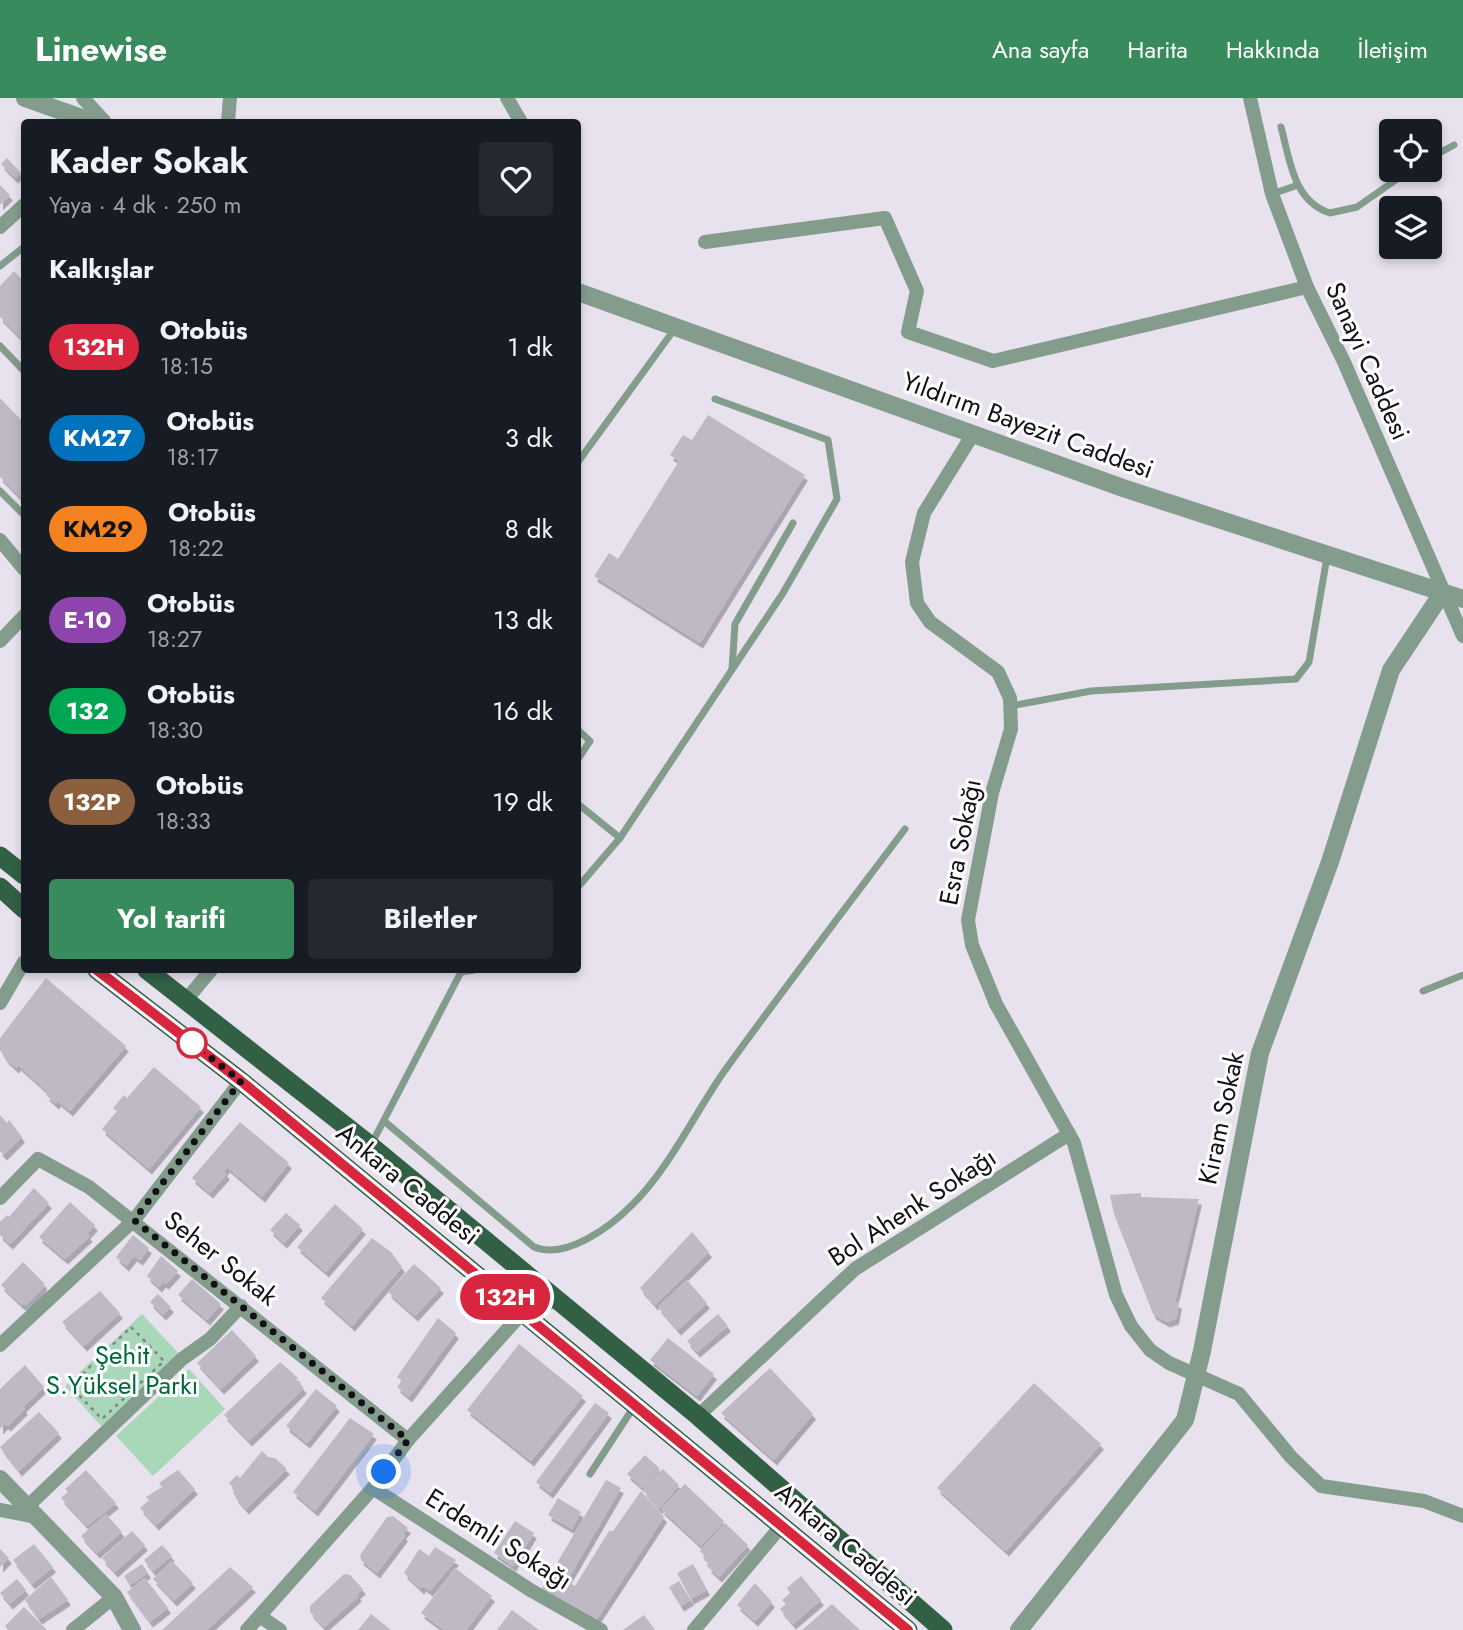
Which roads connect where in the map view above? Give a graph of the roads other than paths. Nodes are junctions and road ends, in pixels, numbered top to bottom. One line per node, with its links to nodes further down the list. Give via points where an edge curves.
1 (25, 98): 6 (street)
2 (83, 98): 7 (street)
3 (230, 98): 8 (street)
4 (507, 98): 9 (street)
5 (1250, 98): 15 (street, Sanayi Caddesi)
6 (84, 119)
7 (102, 119)
8 (228, 119)
9 (519, 119)
10 (1281, 127): 14 (lane)
11 (1454, 145): 12 (lane)
12 (1442, 152)
13 (1393, 182): 14 (lane, via 1339,214 1313,205)
14 (1298, 185): 15 (lane)
15 (1272, 194): 21 (street, Sanayi Caddesi)
16 (21, 208): 17 (street)
17 (0, 227)
18 (705, 243): 21 (street, via 885,218 917,291 908,331 993,361)
19 (21, 250): 20 (lane)
20 (0, 267)
21 (1307, 287): 35 (street, Sanayi Caddesi)
22 (581, 293): 23 (street, Yıldırım Bayezit Caddesi)
23 (676, 327): 27 (street, Yıldırım Bayezit Caddesi); 28 (lane)
24 (0, 346): 25 (lane)
25 (21, 368)
26 (715, 399): 40 (lane, via 828,440 838,499)
27 (973, 434): 33 (street, Yıldırım Bayezit Caddesi); 41 (street, Esra Sokağı, via 923,513 912,562 917,603 930,622 998,672)
28 (581, 458)
29 (0, 491): 30 (lane)
30 (21, 512)
31 (793, 523): 40 (lane, via 735,624)
32 (0, 540): 34 (street)
33 (1328, 554): 35 (street, Yıldırım Bayezit Caddesi); 41 (lane, via 1309,662 1296,679 1091,691)
34 (21, 565)
35 (1443, 592): 36 (street, Yıldırım Bayezit Caddesi); 38 (street, Sanayi Caddesi); 71 (street, Kiram Sokak, via 1391,670 1330,862 1260,1053)
36 (1463, 599)
37 (21, 619): 39 (street)
38 (1463, 636)
39 (0, 641)
40 (732, 670): 46 (lane)
41 (1011, 706): 63 (street, Esra Sokağı, via 1012,729 992,793 968,920 972,945 996,1004)
42 (581, 733): 43 (lane, via 590,741)
43 (581, 754)
44 (581, 806): 46 (lane)
45 (905, 829): 62 (lane, via 723,1074 640,1195 619,1216 570,1246 550,1251 534,1247)
46 (620, 838): 49 (lane)
47 (0, 856): 48 (main road)
48 (21, 873)
49 (581, 884)
50 (0, 887): 51 (main road)
51 (21, 906)
52 (21, 967): 60 (street)
53 (101, 973): 61 (main road, Ankara Caddesi)
54 (151, 973): 59 (main road, Ankara Caddesi)
55 (208, 973): 59 (street)
56 (460, 973): 62 (lane)
57 (1463, 975): 58 (lane)
58 (1423, 991)
59 (186, 1000): 64 (main road, Ankara Caddesi)
60 (0, 1003)
61 (241, 1081): 66 (street); 69 (main road, Ankara Caddesi)
62 (384, 1121): 64 (lane)
63 (1069, 1134): 71 (street, Esra Sokağı, via 1088,1188 1104,1259 1130,1326 1150,1350); 73 (street, Bol Ahenk Sokağı, via 855,1269)
64 (371, 1146): 67 (main road, Ankara Caddesi)
65 (0, 1198): 66 (street, Seher Sokak, via 38,1159 89,1187)
66 (134, 1220): 68 (street, Seher Sokak); 70 (street)
67 (558, 1300): 69 (street); 73 (main road, Ankara Caddesi)
68 (241, 1306): 74 (street, Seher Sokak); 79 (street, via 210,1339 182,1359)
69 (523, 1312): 72 (main road, Ankara Caddesi); 74 (street)
70 (0, 1345)
71 (1197, 1373): 80 (street, Esra Sokağı, via 1239,1394 1321,1486 1424,1501); 92 (street, Kiram Sokak, via 1185,1420)
72 (635, 1405): 75 (lane); 81 (main road, Ankara Caddesi)
73 (698, 1416): 91 (main road, Ankara Caddesi)
74 (408, 1440): 77 (street)
75 (590, 1474)
76 (0, 1479): 79 (street)
77 (373, 1488): 83 (street); 89 (street, Erdemli Sokağı)
78 (0, 1510): 79 (street)
79 (33, 1511): 82 (street)
80 (1463, 1516)
81 (782, 1525): 84 (main road, Ankara Caddesi); 90 (street)
82 (114, 1597): 85 (street); 86 (street)
83 (261, 1617): 87 (street); 88 (street)
84 (901, 1628)
85 (73, 1630)
86 (132, 1630)
87 (247, 1630)
88 (279, 1630)
89 (601, 1630)
90 (694, 1630)
91 (943, 1630)
92 (1019, 1630)

